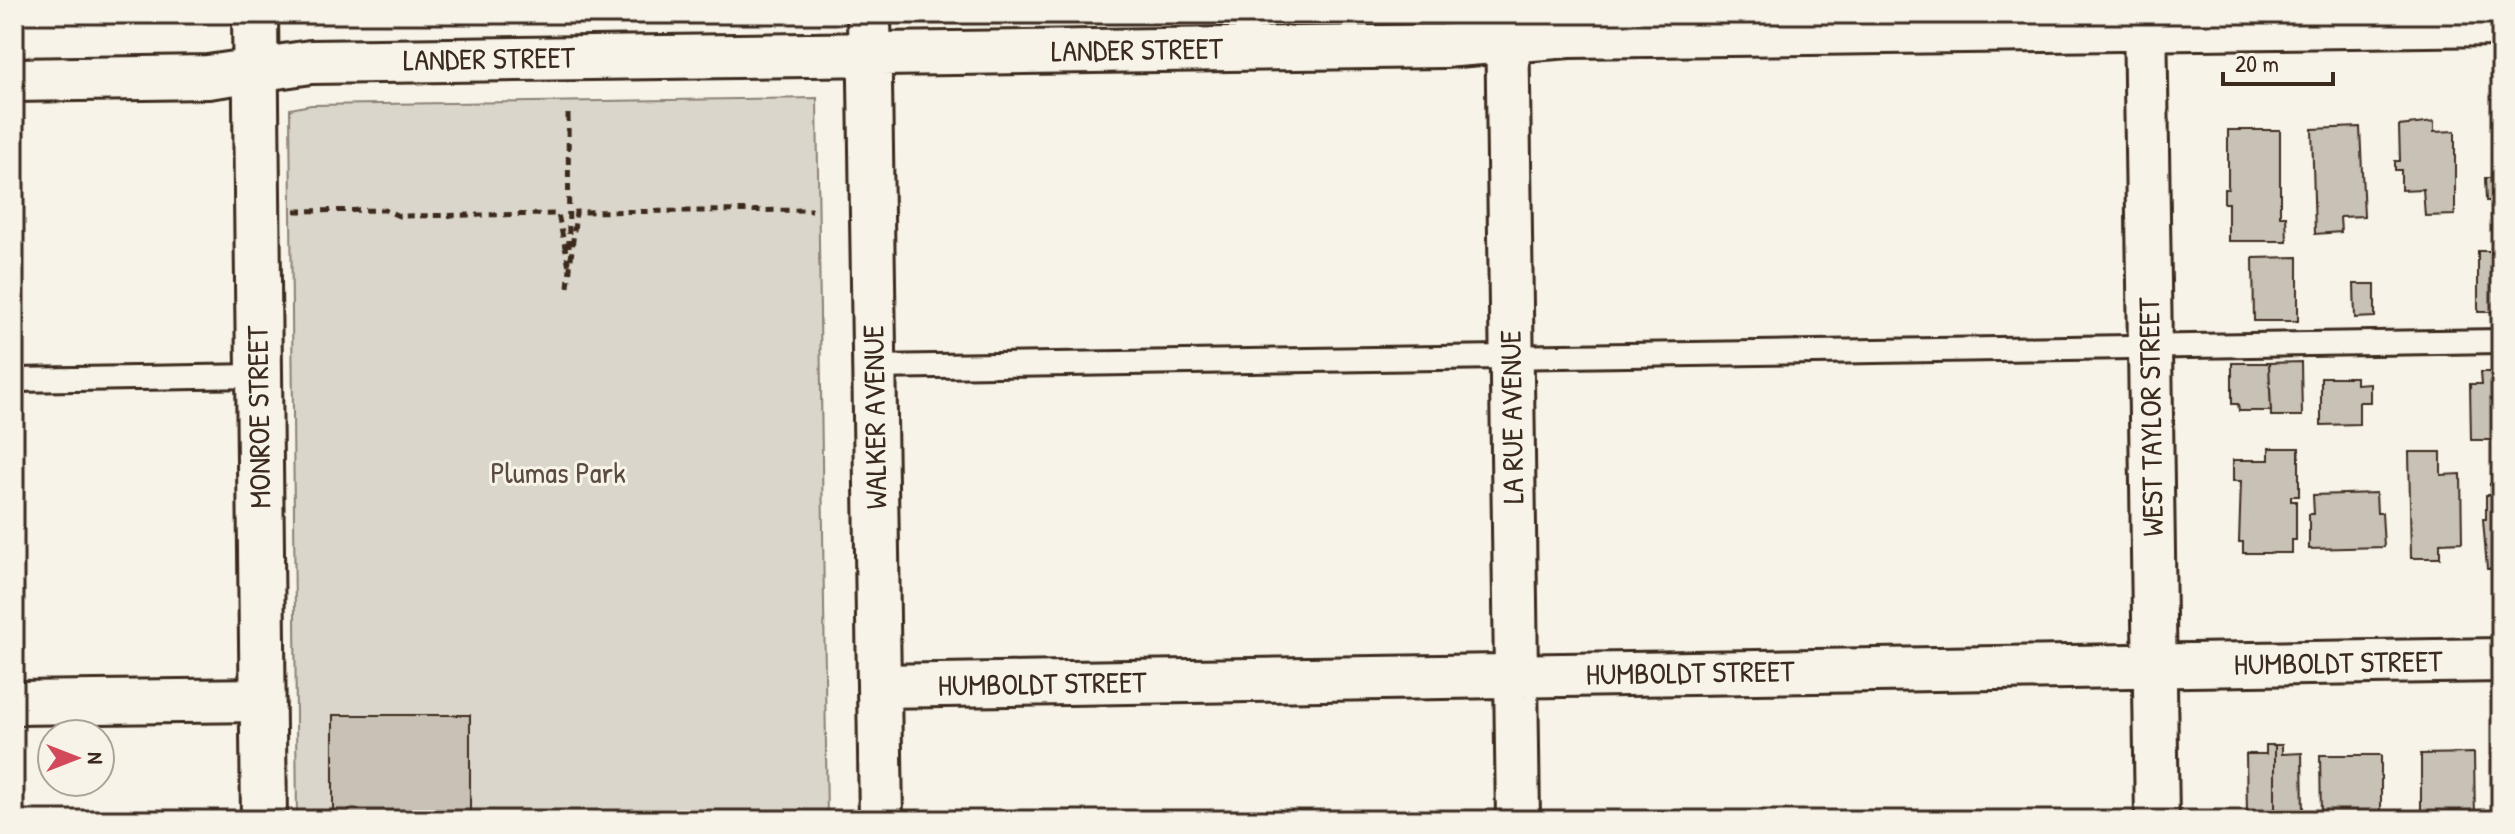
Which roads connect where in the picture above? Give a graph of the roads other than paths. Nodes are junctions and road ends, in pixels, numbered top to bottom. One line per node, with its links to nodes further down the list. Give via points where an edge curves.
1 (255, 14): 6 (street, MONROE STREET)
2 (2145, 22): 3 (street, LANDER STREET); 4 (street, LANDER STREET, via 1569,36); 9 (street, WEST TAYLOR STREET)
3 (2501, 24)
4 (1507, 28): 5 (street, LANDER STREET, via 1444,46); 10 (street, LA RUE AVENUE)
5 (869, 34): 6 (street, LANDER STREET, via 311,62); 11 (street, WALKER AVENUE)
6 (255, 70): 7 (street, LANDER STREET, via 208,77); 12 (street, MONROE STREET)
7 (14, 80)
8 (2501, 341): 9 (lane)
9 (2150, 346): 10 (lane); 15 (street, WEST TAYLOR STREET)
10 (1511, 358): 11 (lane); 16 (street, LA RUE AVENUE)
11 (874, 367): 17 (street, WALKER AVENUE)
12 (258, 376): 13 (lane); 18 (street, MONROE STREET)
13 (14, 380)
14 (2501, 660): 15 (street, HUMBOLDT STREET)
15 (2154, 666): 16 (street, HUMBOLDT STREET); 23 (street, WEST TAYLOR STREET)
16 (1516, 676): 17 (street, HUMBOLDT STREET); 22 (street, LA RUE AVENUE)
17 (879, 686): 21 (street, WALKER AVENUE)
18 (263, 700): 19 (street); 20 (street, MONROE STREET)
19 (14, 703)
20 (264, 820)
21 (881, 820)
22 (1518, 820)
23 (2157, 820)

